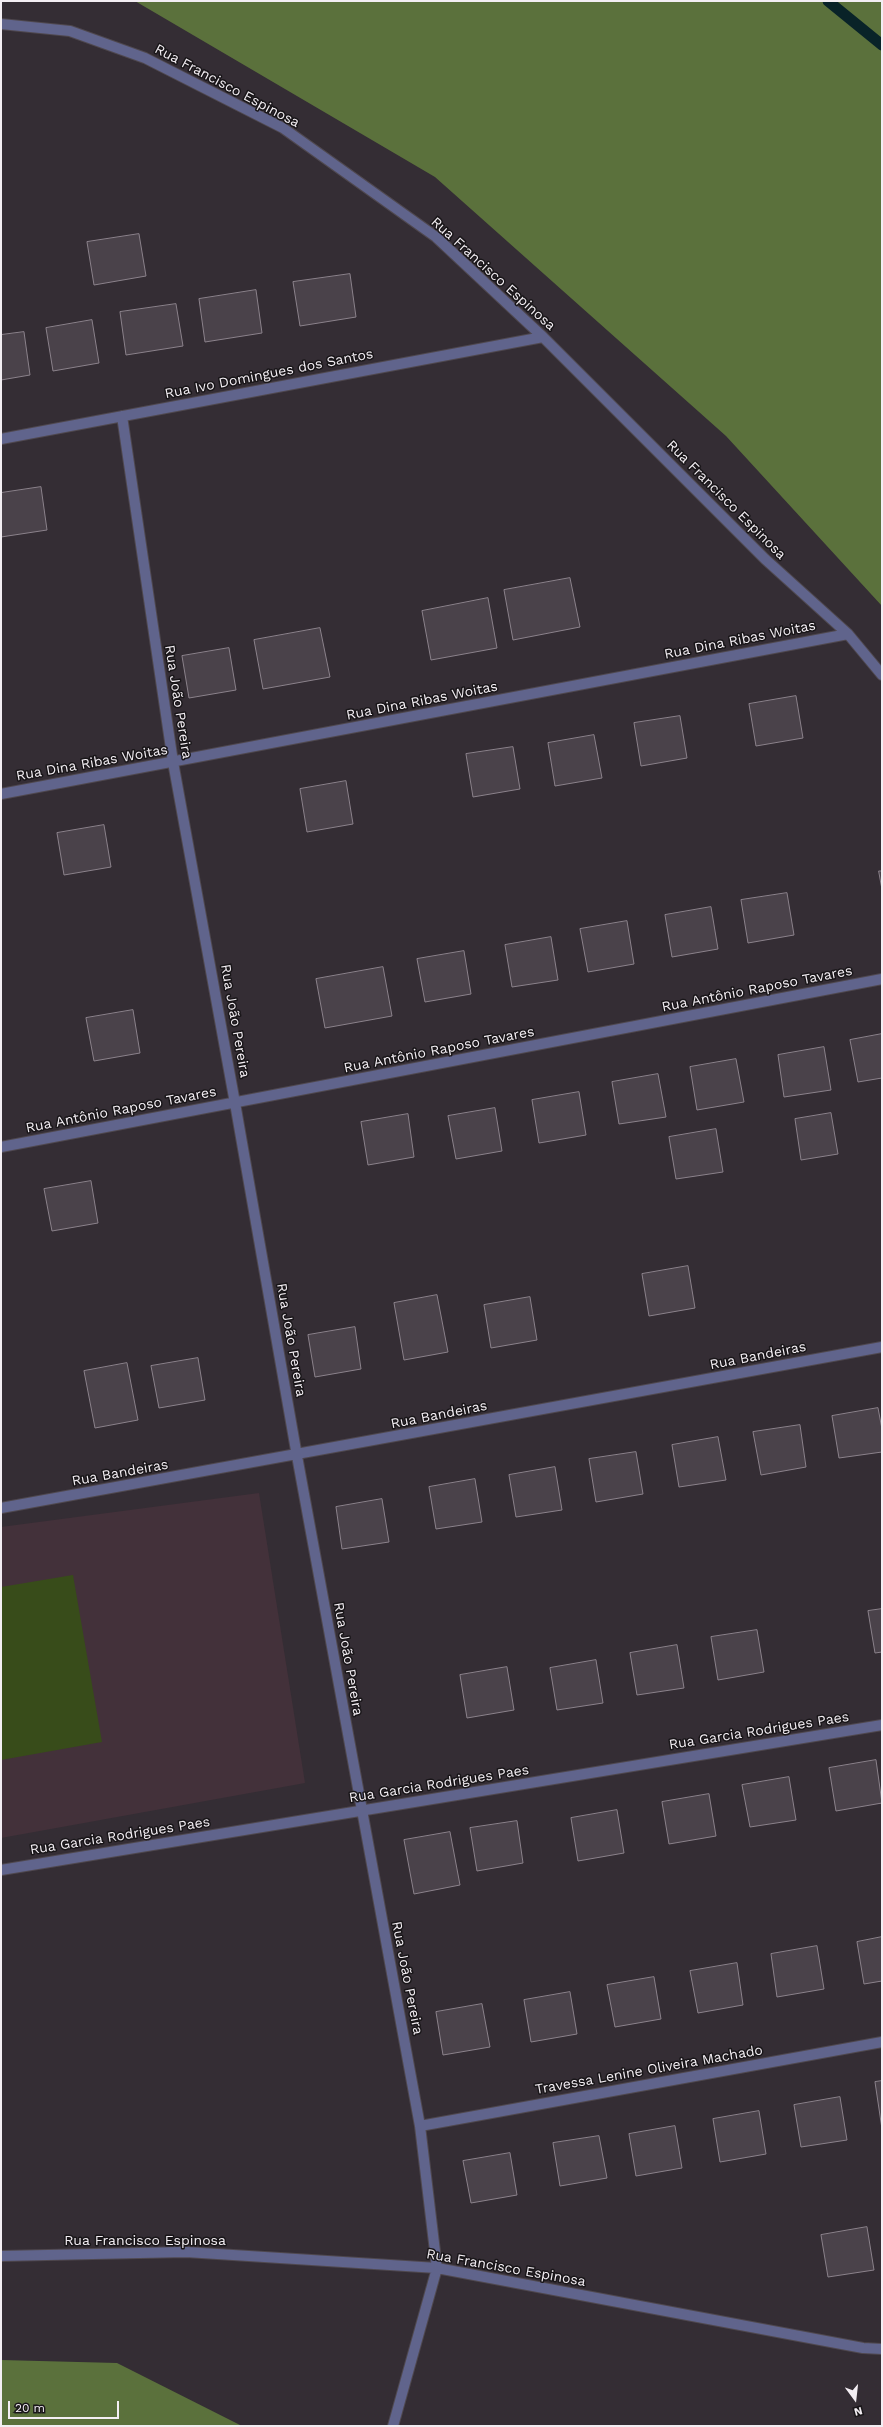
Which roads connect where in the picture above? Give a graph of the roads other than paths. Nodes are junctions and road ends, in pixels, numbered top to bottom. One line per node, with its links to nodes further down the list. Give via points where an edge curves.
1 (1, 24): 2 (street, Rua Francisco Espinosa, via 70,31 145,58 283,128 436,236)
2 (543, 337): 3 (street, Rua Ivo Domingues dos Santos); 5 (street, Rua Francisco Espinosa, via 765,559)
3 (122, 416): 4 (street, Rua Ivo Domingues dos Santos); 7 (street, Rua João Pereira)
4 (1, 439)
5 (848, 634): 6 (street, Rua Francisco Espinosa); 7 (street, Rua Dina Ribas Woitas)
6 (882, 675)
7 (173, 762): 8 (street, Rua Dina Ribas Woitas); 10 (street, Rua João Pereira)
8 (1, 794)
9 (882, 979): 10 (street, Rua Antônio Raposo Tavares)
10 (236, 1103): 11 (street, Rua Antônio Raposo Tavares); 13 (street, Rua João Pereira)
11 (1, 1147)
12 (882, 1347): 13 (street, Rua Bandeiras)
13 (297, 1456): 14 (street, Rua Bandeiras); 16 (street, Rua João Pereira)
14 (1, 1508)
15 (882, 1725): 16 (street, Rua Garcia Rodrigues Paes)
16 (361, 1811): 17 (street, Rua Garcia Rodrigues Paes); 19 (street, Rua João Pereira)
17 (1, 1870)
18 (882, 2042): 19 (street, Travessa Lenine Oliveira Machado)
19 (420, 2126): 21 (street, Rua João Pereira)
20 (1, 2256): 21 (street, Rua Francisco Espinosa, via 186,2252)
21 (437, 2268): 22 (street, Rua Francisco Espinosa, via 863,2348); 23 (street)
22 (882, 2349)
23 (393, 2426)

